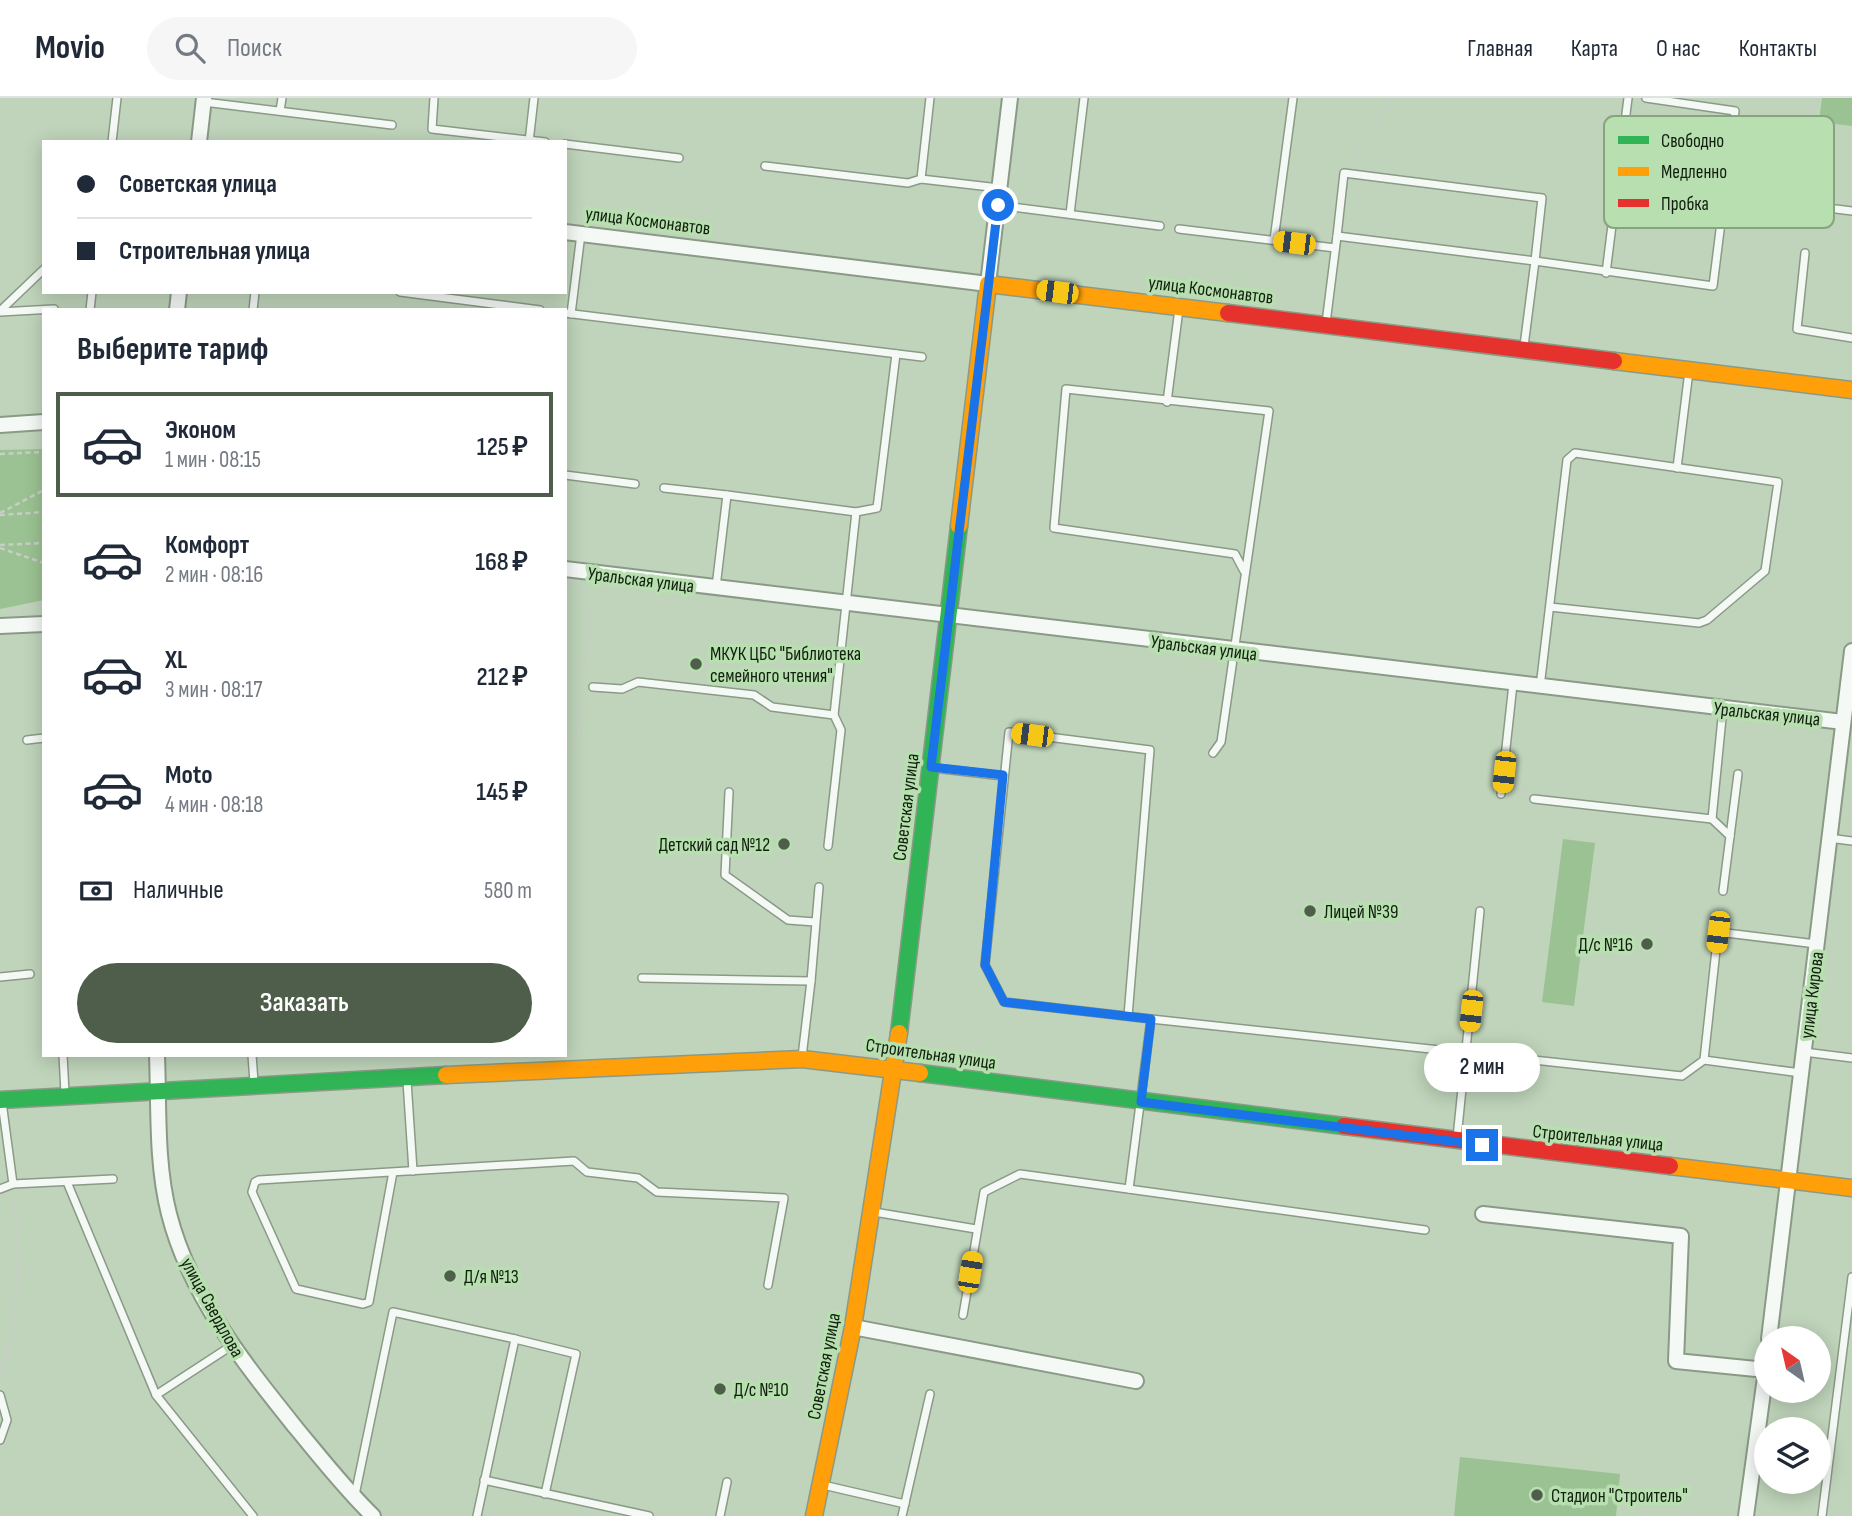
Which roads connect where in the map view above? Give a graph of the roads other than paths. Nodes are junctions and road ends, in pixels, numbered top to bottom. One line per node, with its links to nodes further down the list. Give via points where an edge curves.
1 (117, 98): 16 (lane)
2 (282, 98): 12 (lane)
3 (435, 98): 18 (lane, via 432,129)
4 (534, 98): 19 (lane)
5 (930, 98): 23 (lane)
6 (1010, 98): 24 (street, Советская улица)
7 (1084, 98): 28 (lane)
8 (1293, 98): 36 (lane)
9 (1628, 98): 13 (lane)
10 (1646, 98): 14 (lane, via 1735,111)
11 (204, 100): 12 (lane); 17 (street)
12 (280, 111): 15 (lane)
13 (1626, 116)
14 (1734, 116)
15 (391, 125)
16 (112, 140)
17 (199, 140)
18 (521, 140)
19 (529, 140)
20 (567, 144): 21 (lane)
21 (679, 158)
22 (765, 166): 23 (lane, via 908,183)
23 (921, 179): 24 (lane)
24 (999, 188): 25 (street, Советская улица)
25 (998, 205): 28 (lane); 42 (street, Советская улица)
26 (1836, 209): 27 (lane)
27 (1852, 211)
28 (1070, 214): 29 (lane)
29 (1160, 226)
30 (1612, 228): 41 (lane)
31 (1720, 228): 41 (lane, via 1713,286)
32 (1178, 229): 36 (lane)
33 (567, 232): 34 (street, улица Космонавтов)
34 (581, 233): 42 (street, улица Космонавтов); 48 (lane)
35 (1337, 236): 37 (lane); 39 (lane); 39 (lane, via 1344,173 1542,198)
36 (1274, 240): 37 (lane)
37 (1335, 248): 49 (lane)
38 (1805, 253): 50 (lane, via 1797,329)
39 (1535, 261): 41 (lane); 51 (lane)
40 (42, 270): 47 (lane)
41 (1606, 273)
42 (988, 284): 44 (street, улица Космонавтов); 70 (street, Советская улица)
43 (416, 294): 45 (lane)
44 (1180, 306): 49 (street, улица Космонавтов); 56 (lane)
45 (524, 308)
46 (42, 309): 47 (lane)
47 (0, 311)
48 (568, 313): 52 (lane)
49 (1326, 323): 51 (street, улица Космонавтов)
50 (1852, 338)
51 (1524, 348): 54 (street, улица Космонавтов)
52 (896, 354): 53 (lane); 64 (lane, via 877,508)
53 (922, 357)
54 (1689, 369): 55 (street, улица Космонавтов); 59 (lane)
55 (1852, 390)
56 (1167, 402): 66 (lane, via 1269,411); 66 (lane, via 1066,389 1054,528 1235,554)
57 (42, 422): 58 (street)
58 (0, 425)
59 (1677, 468): 69 (lane, via 1575,453 1567,460); 69 (lane, via 1778,482 1761,578 1699,623)
60 (567, 475): 61 (lane)
61 (635, 484)
62 (664, 488): 63 (lane)
63 (727, 495): 64 (lane); 67 (lane)
64 (856, 512): 68 (lane)
65 (567, 569): 67 (street, Уральская улица)
66 (1244, 571): 73 (lane)
67 (716, 588): 68 (street, Уральская улица)
68 (847, 605): 70 (street, Уральская улица); 79 (lane)
69 (1550, 607): 77 (lane)
70 (948, 617): 73 (street, Уральская улица); 84 (street, Советская улица)
71 (42, 624): 72 (street)
72 (0, 626)
73 (1234, 651): 75 (street, Уральская улица); 83 (lane, via 1221,742)
74 (1852, 651): 80 (street, улица Кирова)
75 (1513, 684): 77 (street, Уральская улица); 88 (lane)
76 (593, 687): 79 (lane, via 622,689 638,682 754,695 772,707)
77 (1540, 688): 78 (street, Уральская улица)
78 (1723, 708): 80 (street, Уральская улица); 90 (lane)
79 (834, 715): 94 (lane, via 841,730)
80 (1843, 722): 92 (street, улица Кирова)
81 (42, 738): 82 (lane)
82 (27, 740)
83 (1213, 753)
84 (931, 767): 86 (lane); 114 (street, Советская улица)
85 (1738, 774): 91 (lane)
86 (1003, 775): 104 (lane, via 985,965 1004,1002); 104 (lane, via 1009,732 1150,750)
87 (729, 792): 98 (lane, via 725,875 788,920)
88 (1501, 794)
89 (1534, 799): 90 (lane)
90 (1712, 819): 91 (lane)
91 (1730, 836): 96 (lane)
92 (1829, 838): 93 (lane); 99 (street, улица Кирова)
93 (1852, 841)
94 (828, 846)
95 (819, 887): 98 (lane)
96 (1723, 891)
97 (1480, 911): 107 (lane)
98 (816, 922): 103 (lane)
99 (1817, 944): 106 (street, улица Кирова); 113 (lane, via 1718,932)
100 (30, 974): 101 (lane)
101 (0, 977)
102 (642, 978): 103 (lane)
103 (811, 982): 112 (lane)
104 (1128, 1016): 105 (lane)
105 (1151, 1019): 107 (lane); 121 (lane)
106 (1804, 1052): 111 (lane); 115 (street, улица Кирова)
107 (1466, 1053): 113 (lane, via 1682,1076); 122 (lane)
108 (63, 1057): 119 (lane)
109 (157, 1057): 118 (street, улица Свердлова)
110 (252, 1057): 117 (lane)
111 (1852, 1058)
112 (802, 1059): 114 (street, Строительная улица); 116 (street, Строительная улица)
113 (1704, 1060): 115 (lane)
114 (895, 1069): 121 (street, Строительная улица); 132 (street, Советская улица)
115 (1801, 1073): 126 (street, улица Кирова)
116 (407, 1078): 117 (street, Строительная улица); 123 (lane)
117 (255, 1086): 118 (street, Строительная улица)
118 (158, 1091): 119 (street, Строительная улица); 142 (street, улица Свердлова, via 161,1175 169,1215 183,1255)
119 (65, 1096): 120 (street, Строительная улица)
120 (1, 1100): 128 (lane)
121 (1141, 1102): 122 (street, Строительная улица); 131 (lane)
122 (1457, 1142): 126 (street, Строительная улица)
123 (413, 1171): 124 (lane); 137 (lane, via 574,1161 587,1172 638,1178 657,1192 784,1198)
124 (393, 1172): 124 (lane, via 369,1302 296,1289 252,1192 253,1185)
125 (113, 1179): 127 (lane)
126 (1788, 1180): 129 (street, Строительная улица); 139 (street, улица Кирова)
127 (67, 1182): 128 (lane); 147 (lane)
128 (13, 1184): 130 (lane)
129 (1852, 1188)
130 (0, 1189)
131 (1129, 1189): 134 (lane, via 1020,1174 984,1192); 135 (lane)
132 (874, 1212): 134 (lane); 140 (street, Советская улица)
133 (1483, 1214): 143 (street, via 1681,1236 1676,1360)
134 (976, 1229): 138 (lane)
135 (1424, 1230)
136 (1852, 1277): 164 (lane)
137 (768, 1285)
138 (963, 1315)
139 (1771, 1326)
140 (853, 1327): 144 (street); 152 (street, Советская улица)
141 (515, 1339): 150 (lane); 153 (lane, via 576,1354); 154 (lane, via 393,1312)
142 (231, 1346): 147 (lane); 154 (street, улица Свердлова)
143 (1754, 1369)
144 (1136, 1381)
145 (930, 1394): 155 (lane)
146 (0, 1395): 149 (lane, via 8,1420)
147 (156, 1395): 156 (lane)
148 (1761, 1404): 163 (street)
149 (0, 1440)
150 (484, 1480): 153 (lane); 158 (lane)
151 (727, 1482): 160 (lane)
152 (821, 1485): 155 (lane); 161 (street, Советская улица)
153 (545, 1494): 159 (lane)
154 (354, 1498): 157 (street, улица Свердлова)
155 (905, 1504): 162 (lane)
156 (253, 1516)
157 (373, 1516)
158 (477, 1516)
159 (649, 1516)
160 (720, 1516)
161 (814, 1516)
162 (902, 1516)
163 (1746, 1516)
164 (1822, 1516)

